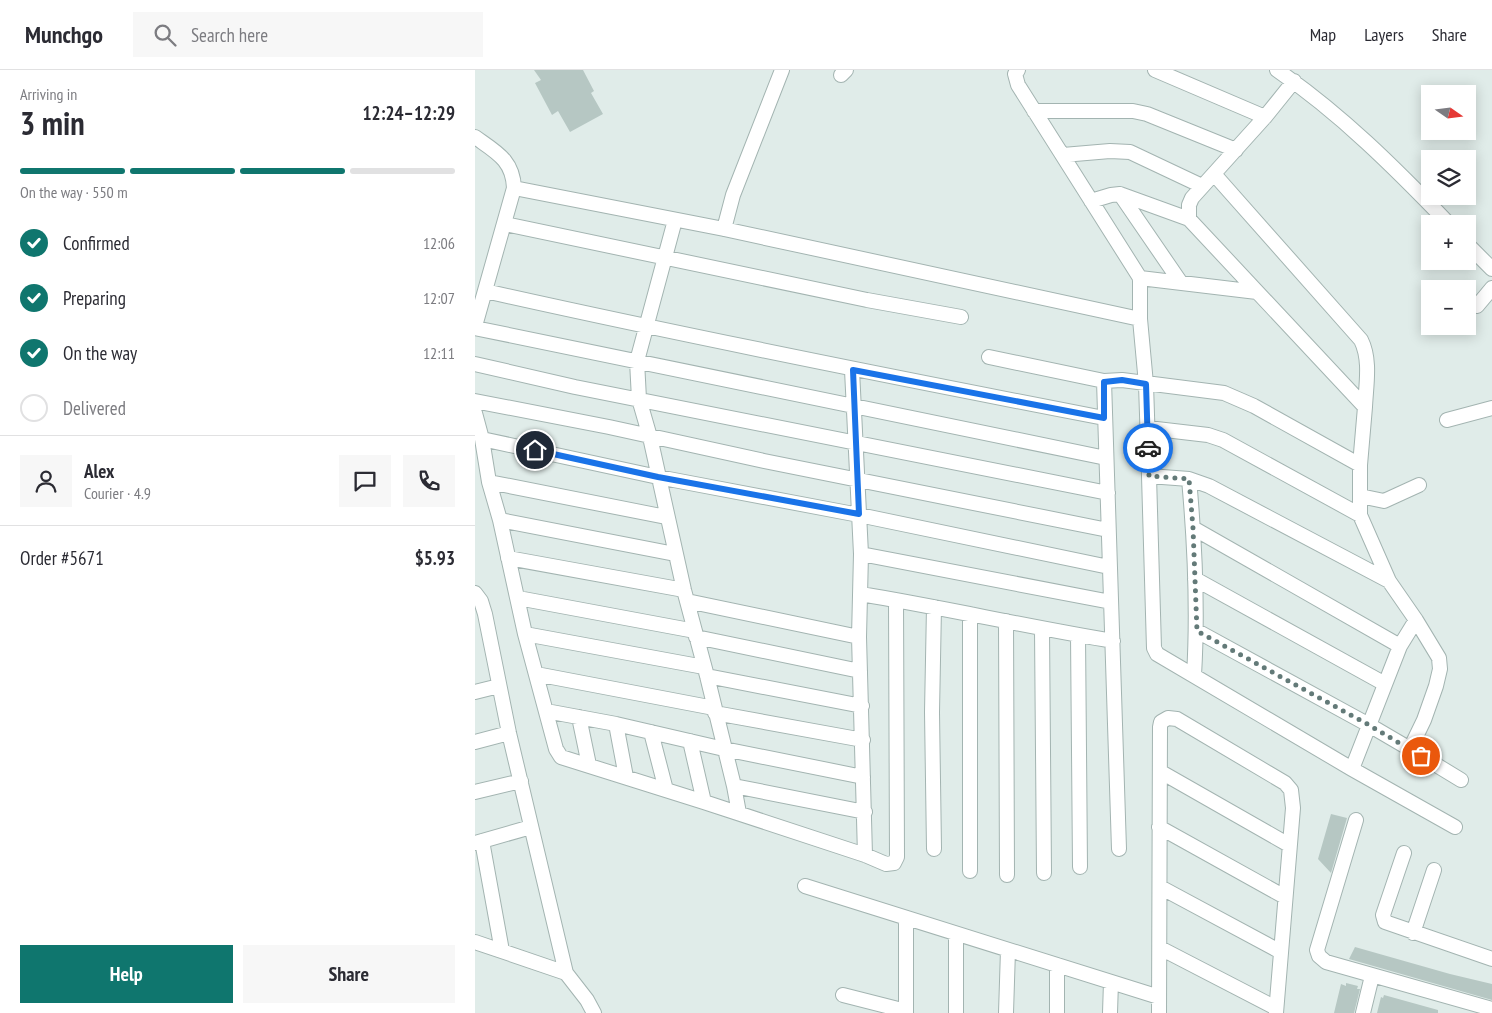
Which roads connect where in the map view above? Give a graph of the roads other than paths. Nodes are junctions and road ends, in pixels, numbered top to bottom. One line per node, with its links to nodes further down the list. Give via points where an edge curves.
1 (782, 70): 20 (street, via 733,195)
2 (1018, 70): 6 (street, via 1015,74 1018,85)
3 (1155, 70): 7 (street)
4 (1277, 70): 5 (street)
5 (1293, 81): 7 (street); 16 (street, via 1337,115)
6 (1034, 111): 9 (street, via 1133,110); 10 (street)
7 (1265, 117): 9 (street)
8 (475, 137): 13 (street, via 509,166)
9 (1236, 150): 11 (street)
10 (1063, 155): 12 (street, via 1130,152); 15 (street)
11 (1214, 174): 12 (street); 43 (street, via 1361,340 1367,361)
12 (1202, 186): 17 (street, via 1192,198)
13 (514, 188): 18 (street); 19 (street)
14 (1120, 194): 15 (street); 17 (street); 25 (street)
15 (1091, 201): 24 (street)
16 (1440, 215)
17 (1189, 219): 28 (street)
18 (675, 220): 20 (street); 22 (street)
19 (505, 224): 22 (street); 27 (street)
20 (724, 229): 31 (street)
21 (1476, 253): 23 (street)
22 (665, 257): 30 (street); 33 (street)
23 (1492, 269)
24 (1140, 278): 25 (street); 31 (street)
25 (1181, 283): 28 (street)
26 (1492, 288): 29 (street)
27 (485, 291): 32 (street); 33 (street)
28 (1257, 292): 43 (street)
29 (1477, 306)
30 (961, 317)
31 (1140, 319): 39 (street)
32 (475, 327): 35 (street)
33 (646, 327): 35 (street); 37 (street)
34 (989, 357): 38 (street)
35 (637, 361): 40 (street); 42 (street)
36 (475, 364): 40 (street)
37 (853, 370): 42 (street); 46 (street)
38 (1104, 382): 39 (street, via 1122,380); 46 (street)
39 (1146, 384): 48 (street); 53 (street, via 1224,393 1255,406)
40 (639, 399): 49 (street); 51 (street)
41 (475, 401): 49 (street)
42 (853, 405): 51 (street); 52 (street)
43 (1365, 407): 53 (street)
44 (1492, 408): 47 (street)
45 (475, 413): 50 (street)
46 (1104, 418): 52 (street)
47 (1447, 420)
48 (1148, 428): 54 (street); 63 (street, via 1208,435 1223,440)
49 (650, 437): 55 (street); 57 (street)
50 (482, 439): 55 (street); 58 (street)
51 (856, 442): 57 (street); 60 (street)
52 (1106, 458): 60 (street)
53 (1360, 465): 61 (street)
54 (1149, 476): 56 (street); 95 (street, via 1154,648 1161,658)
55 (658, 477): 62 (street); 64 (street)
56 (1189, 479): 66 (street); 73 (street, via 1209,486)
57 (858, 480): 62 (street); 67 (street)
58 (489, 482): 64 (street); 65 (street)
59 (1419, 484): 61 (street, via 1384,501)
60 (1108, 493): 67 (street)
61 (1360, 496): 63 (street)
62 (859, 514): 69 (street); 71 (street)
63 (1361, 515): 73 (street)
64 (666, 516): 68 (street)
65 (500, 520): 68 (street); 70 (street)
66 (1193, 528): 72 (street); 91 (street)
67 (1108, 530): 71 (street)
68 (675, 554): 76 (street)
69 (861, 554): 75 (street); 79 (street)
70 (508, 558): 76 (street); 77 (street)
71 (1109, 567): 79 (street)
72 (1195, 579): 85 (street); 96 (street)
73 (1389, 582): 82 (street)
74 (475, 593): 97 (street, via 485,614)
75 (861, 594): 78 (street); 89 (street)
76 (685, 595): 87 (street); 89 (street)
77 (518, 598): 86 (street); 87 (street)
78 (896, 600): 80 (street); 134 (street, via 897,857 894,862 886,864)
79 (1111, 602): 90 (street)
80 (934, 606): 81 (street); 131 (street)
81 (970, 614): 83 (street); 137 (street)
82 (1416, 620): 91 (street); 111 (street, via 1439,658 1440,669 1424,720)
83 (1006, 621): 84 (street); 139 (street)
84 (1042, 629): 88 (street); 138 (street)
85 (1197, 631): 95 (street); 104 (street)
86 (525, 634): 93 (street); 94 (street)
87 (695, 634): 92 (street); 93 (street)
88 (1078, 635): 90 (street); 135 (street)
89 (859, 636): 92 (street)
90 (1113, 641): 132 (street)
91 (1401, 646): 96 (street)
92 (860, 671): 99 (street)
93 (706, 672): 99 (street); 100 (street)
94 (536, 674): 100 (street); 101 (street)
95 (1194, 675): 113 (street)
96 (1385, 684): 104 (street)
97 (499, 686): 98 (street); 106 (street)
98 (475, 692)
99 (862, 706): 107 (street)
100 (715, 710): 107 (street); 110 (street)
101 (546, 711): 102 (street); 112 (street, via 561,757)
102 (579, 717): 103 (street); 112 (street)
103 (616, 724): 105 (street); 115 (street)
104 (1369, 725): 111 (street); 113 (street)
105 (651, 732): 108 (street); 120 (street)
106 (509, 733): 109 (street); 118 (street)
107 (863, 740): 116 (street)
108 (690, 741): 110 (street); 122 (street)
109 (475, 742)
110 (724, 749): 116 (street); 119 (street)
111 (1410, 750): 117 (street)
112 (589, 765): 115 (street)
113 (1351, 769): 128 (street)
114 (1161, 772): 127 (street); 130 (street); 130 (street, via 1161,722 1168,718 1177,719 1285,783 1291,790 1293,803)
115 (626, 777): 120 (street)
116 (863, 777): 123 (street)
117 (1461, 780)
118 (521, 781): 121 (street); 126 (street)
119 (735, 786): 123 (street); 124 (street)
120 (666, 790): 122 (street)
121 (475, 792)
122 (704, 802): 124 (street)
123 (865, 812): 134 (street)
124 (739, 813): 134 (street)
125 (1355, 820): 154 (street, via 1317,950 1325,962)
126 (531, 827): 129 (street); 153 (street)
127 (1159, 827): 141 (street); 142 (street)
128 (1455, 827)
129 (479, 842): 149 (street)
130 (1289, 845): 142 (street)
131 (934, 849)
132 (1119, 849)
133 (1404, 853): 144 (street, via 1383,919)
134 (865, 855)
135 (1080, 867)
136 (1434, 870): 144 (street)
137 (970, 871)
138 (1044, 873)
139 (1007, 875)
140 (805, 886): 143 (street)
141 (1160, 887): 147 (street); 150 (street)
142 (1285, 897): 150 (street)
143 (906, 918): 145 (street); 160 (street)
144 (1413, 933): 151 (street)
145 (956, 935): 148 (street); 162 (street)
146 (475, 942): 149 (street)
147 (1160, 948): 157 (street); 159 (street)
148 (1008, 950): 152 (street); 163 (street)
149 (502, 951): 153 (street)
150 (1281, 952): 159 (street)
151 (1492, 959)
152 (1057, 965): 155 (street); 164 (street)
153 (566, 974): 161 (street)
154 (1372, 976): 158 (street); 167 (street)
155 (1111, 982): 157 (street); 165 (street)
156 (843, 996): 160 (street)
157 (1159, 997): 166 (street)
158 (1492, 1009)
159 (1276, 1010)
160 (906, 1012)
161 (594, 1013)
162 (956, 1013)
163 (1006, 1013)
164 (1057, 1013)
165 (1110, 1013)
166 (1159, 1013)
167 (1363, 1013)

